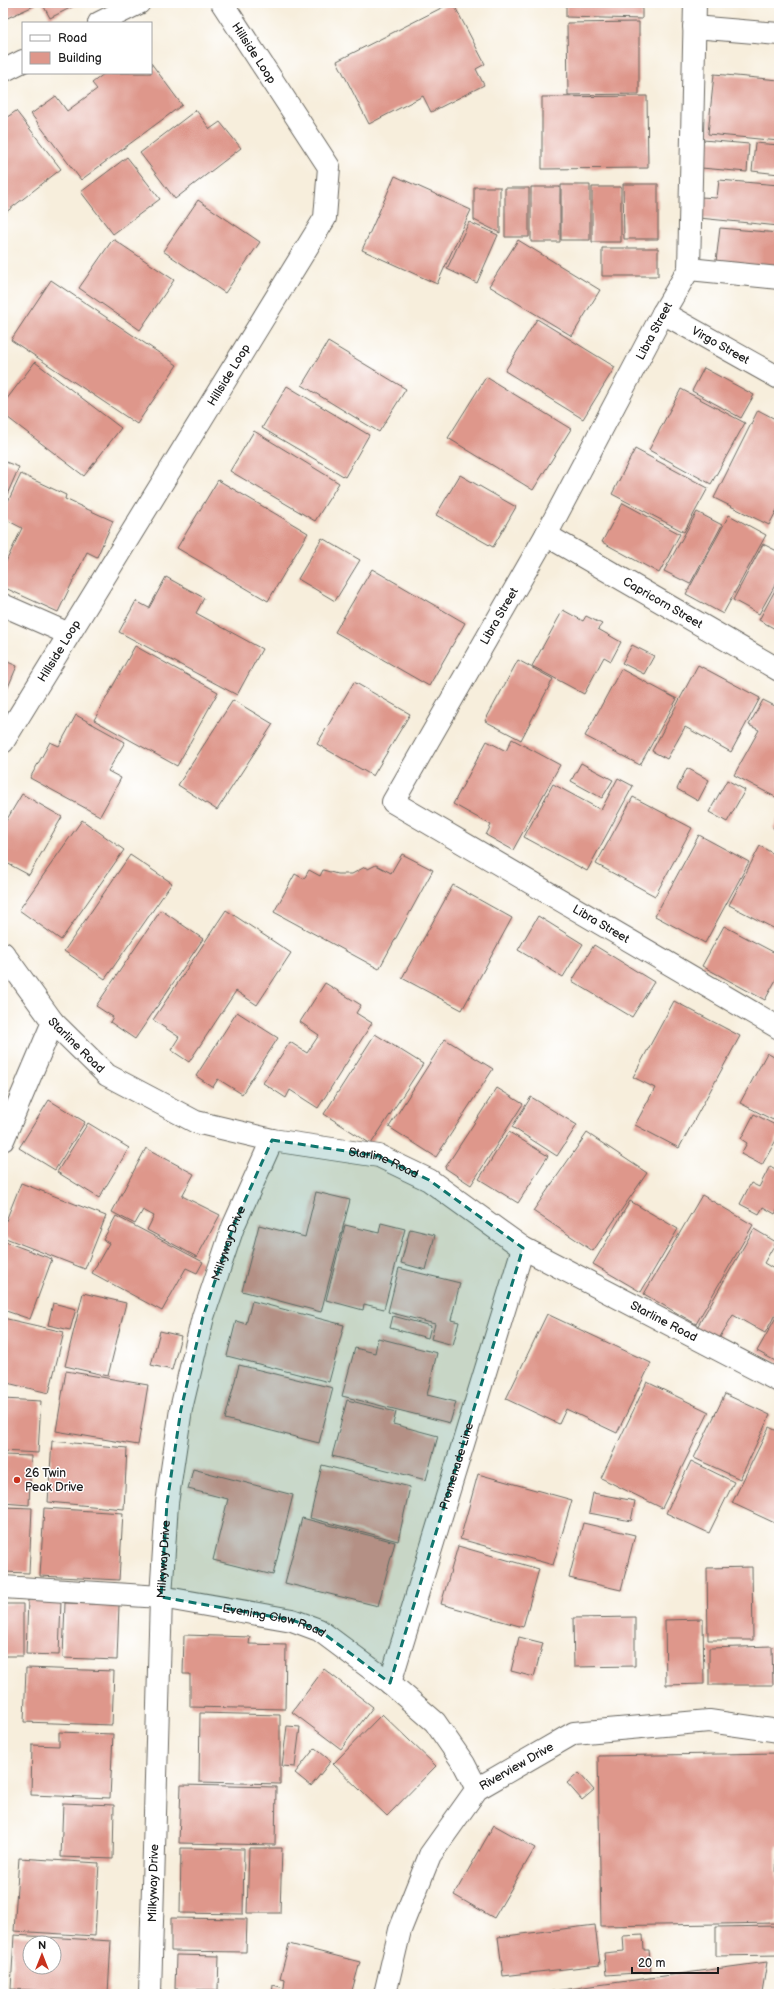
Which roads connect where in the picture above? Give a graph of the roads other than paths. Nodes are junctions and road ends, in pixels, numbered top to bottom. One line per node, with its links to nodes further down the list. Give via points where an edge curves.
1 (139, 3): 4 (street)
2 (222, 3): 15 (street, Hillside Loop, via 329,167 325,218)
3 (695, 3): 5 (street, Libra Street)
4 (101, 22)
5 (694, 27): 6 (street); 9 (street, Libra Street)
6 (779, 34)
7 (22, 62): 8 (street)
8 (3, 71)
9 (689, 269): 10 (street); 11 (street, Libra Street)
10 (779, 278)
11 (663, 312): 12 (street, Virgo Street); 13 (street, Libra Street)
12 (779, 378)
13 (546, 535): 16 (street, Capricorn Street); 20 (street, Libra Street, via 392,802)
14 (3, 606): 15 (street)
15 (69, 634): 17 (street, Hillside Loop)
16 (779, 670)
17 (3, 742)
18 (3, 953): 19 (street, Starline Road)
19 (53, 1022): 21 (street); 22 (street, Starline Road, via 107,1075 196,1122)
20 (779, 1028)
21 (3, 1140)
22 (272, 1140): 23 (street, Starline Road, via 379,1156 429,1180); 26 (street, Milkyway Drive, via 233,1227 203,1317 181,1409 166,1503)
23 (523, 1248): 24 (street, Starline Road); 27 (street, Promenade Line)
24 (779, 1381)
25 (3, 1587): 26 (street, Evening Glow Road)
26 (160, 1597): 27 (street, Evening Glow Road, via 292,1620 319,1630); 30 (street, Milkyway Drive)
27 (390, 1683): 29 (street, Evening Glow Road, via 435,1722 464,1764)
28 (779, 1732): 29 (street, Riverview Drive, via 708,1720 574,1733)
29 (477, 1789): 31 (street, Riverview Drive, via 430,1855 400,1930)
30 (150, 1994)
31 (385, 1994)

